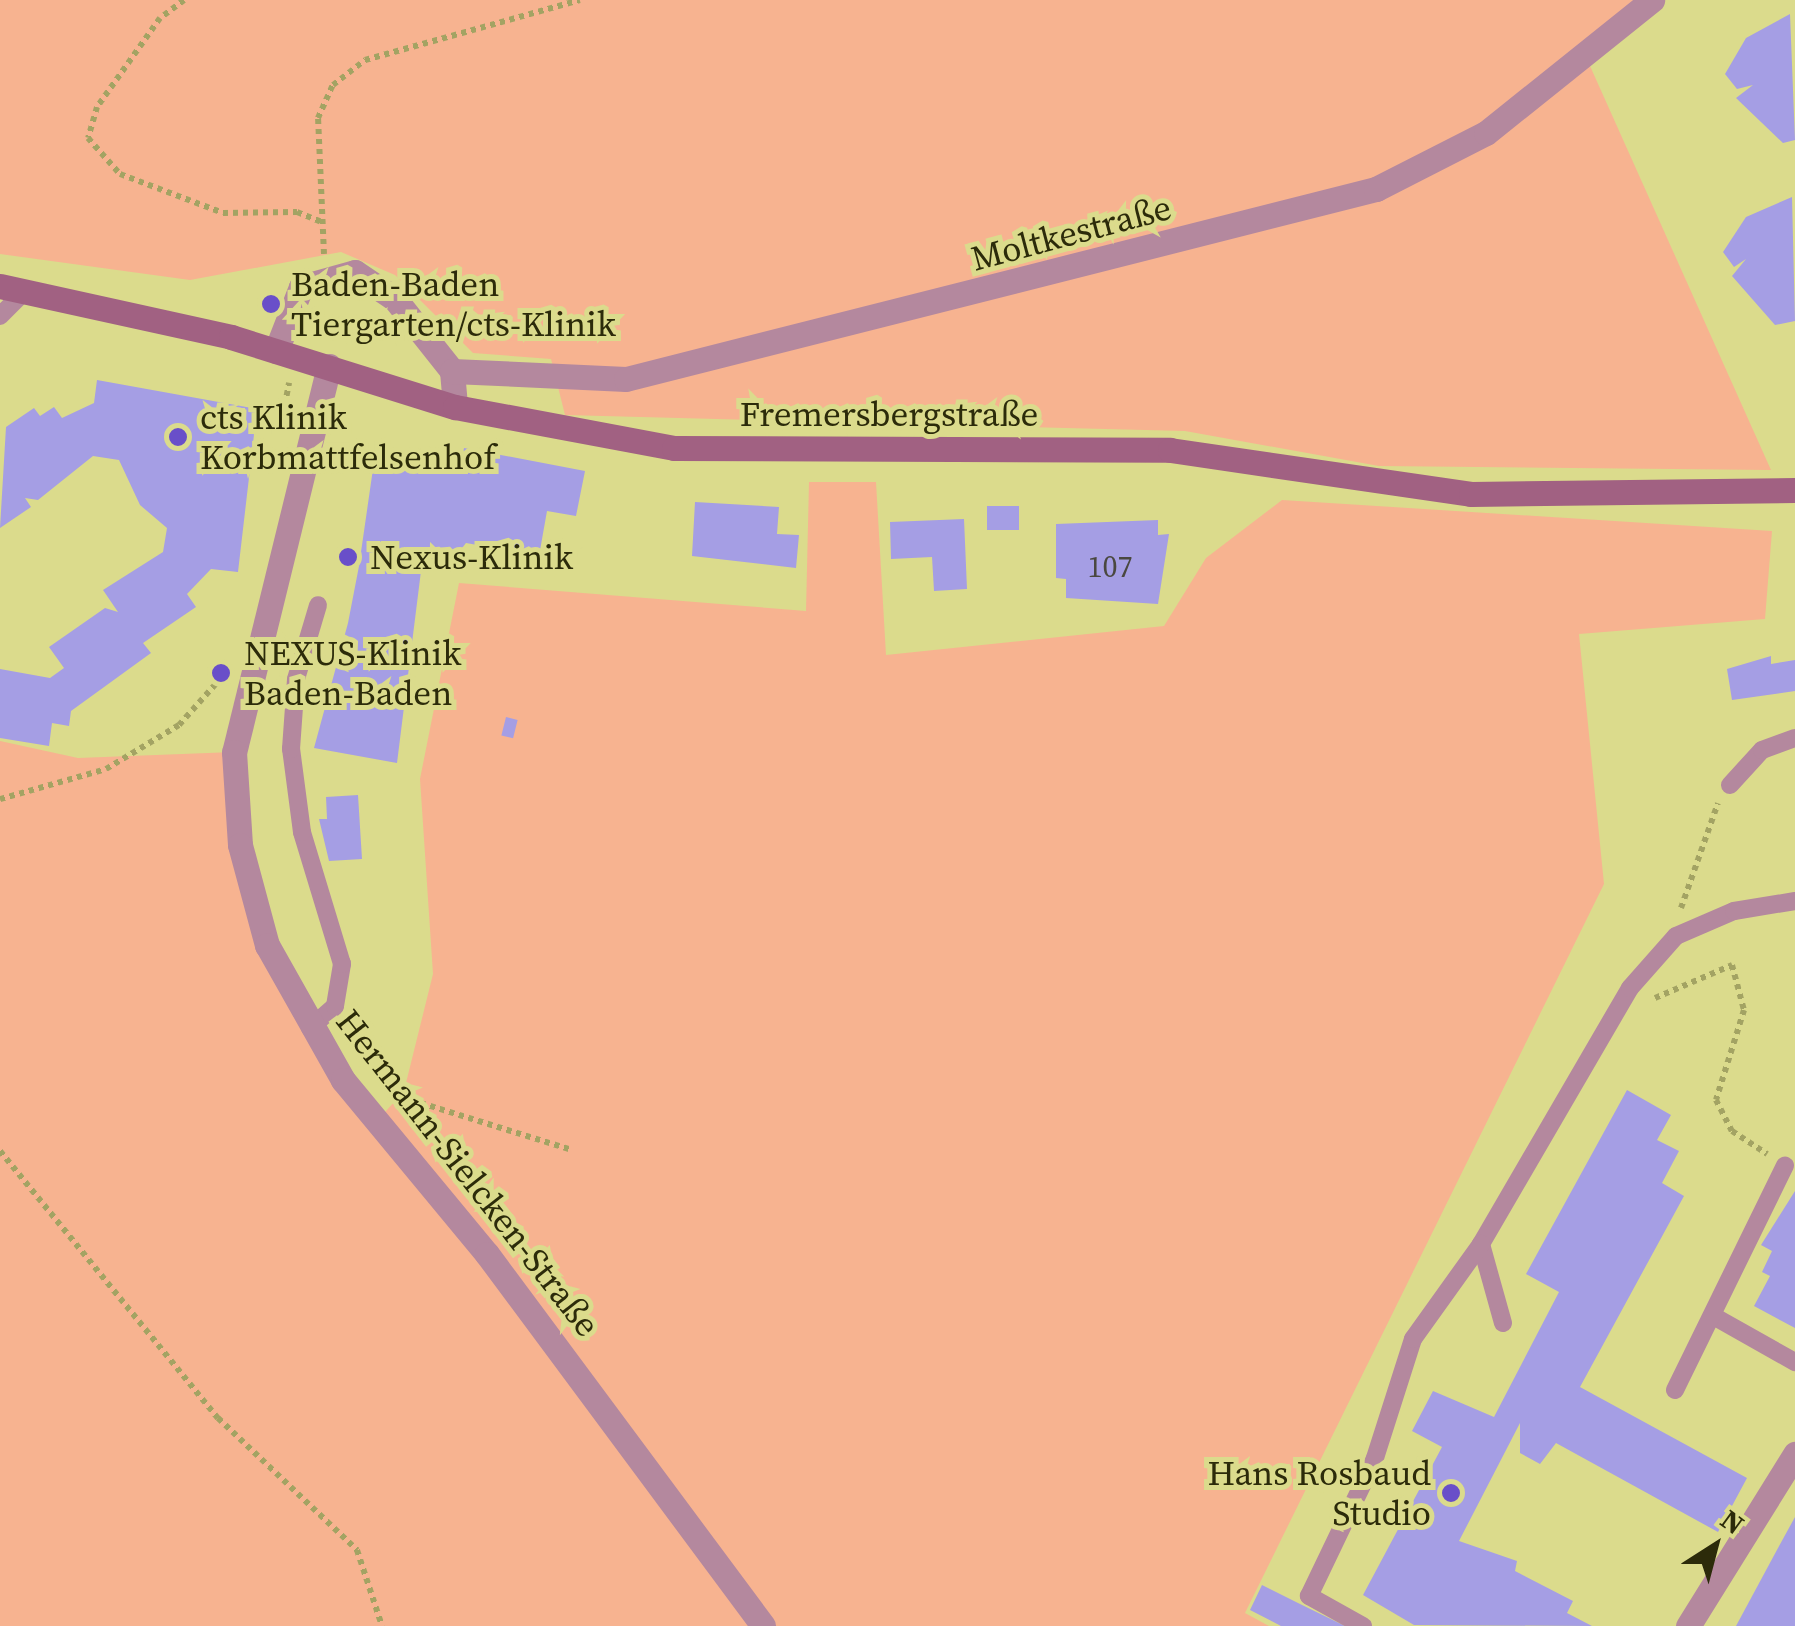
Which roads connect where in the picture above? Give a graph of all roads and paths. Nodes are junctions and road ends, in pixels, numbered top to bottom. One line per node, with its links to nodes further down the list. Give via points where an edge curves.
1 (184, 0): 2 (path, via 160,18 97,107 88,138 120,174 222,213 298,212 322,222 318,118 333,85 365,60)
2 (580, 0)
3 (1652, 0): 8 (street, Moltkestraße, via 1486,133 1376,189 626,378)
4 (13, 289): 5 (lane); 6 (main road, Fremersbergstraße)
5 (0, 316)
6 (276, 351): 7 (main road, Fremersbergstraße); 8 (street, via 300,288 355,272 395,299)
7 (328, 366): 9 (main road, Fremersbergstraße); 12 (street, Hermann-Sielcken-Straße)
8 (452, 370): 9 (street)
9 (455, 406): 10 (main road, Fremersbergstraße, via 674,448 1170,450 1472,494)
10 (1795, 490)
11 (318, 606): 19 (lane, via 296,679 290,749 302,832 342,964 334,1006)
12 (258, 636): 15 (path, via 179,725 106,769); 19 (street, Hermann-Sielcken-Straße, via 234,752 240,844 267,945)
13 (1795, 738): 14 (lane, via 1762,750)
14 (1730, 785): 17 (path, via 1704,825)
15 (0, 799)
16 (1795, 901): 17 (lane, via 1734,911)
17 (1676, 936): 18 (lane)
18 (1634, 994): 23 (path, via 1732,965 1744,1010 1716,1100 1732,1131); 24 (lane)
19 (310, 1028): 20 (street, Hermann-Sielcken-Straße)
20 (343, 1080): 21 (path); 31 (street, Hermann-Sielcken-Straße, via 488,1254)
21 (572, 1150)
22 (0, 1151): 30 (path, via 218,1418 357,1550)
23 (1779, 1161): 25 (lane)
24 (1481, 1244): 26 (lane); 32 (lane, via 1412,1339 1374,1458 1309,1596)
25 (1715, 1317): 27 (lane); 28 (lane)
26 (1503, 1323)
27 (1795, 1362)
28 (1675, 1390)
29 (1795, 1454): 33 (street)
30 (382, 1626)
31 (764, 1626)
32 (1363, 1626)
33 (1688, 1626)

